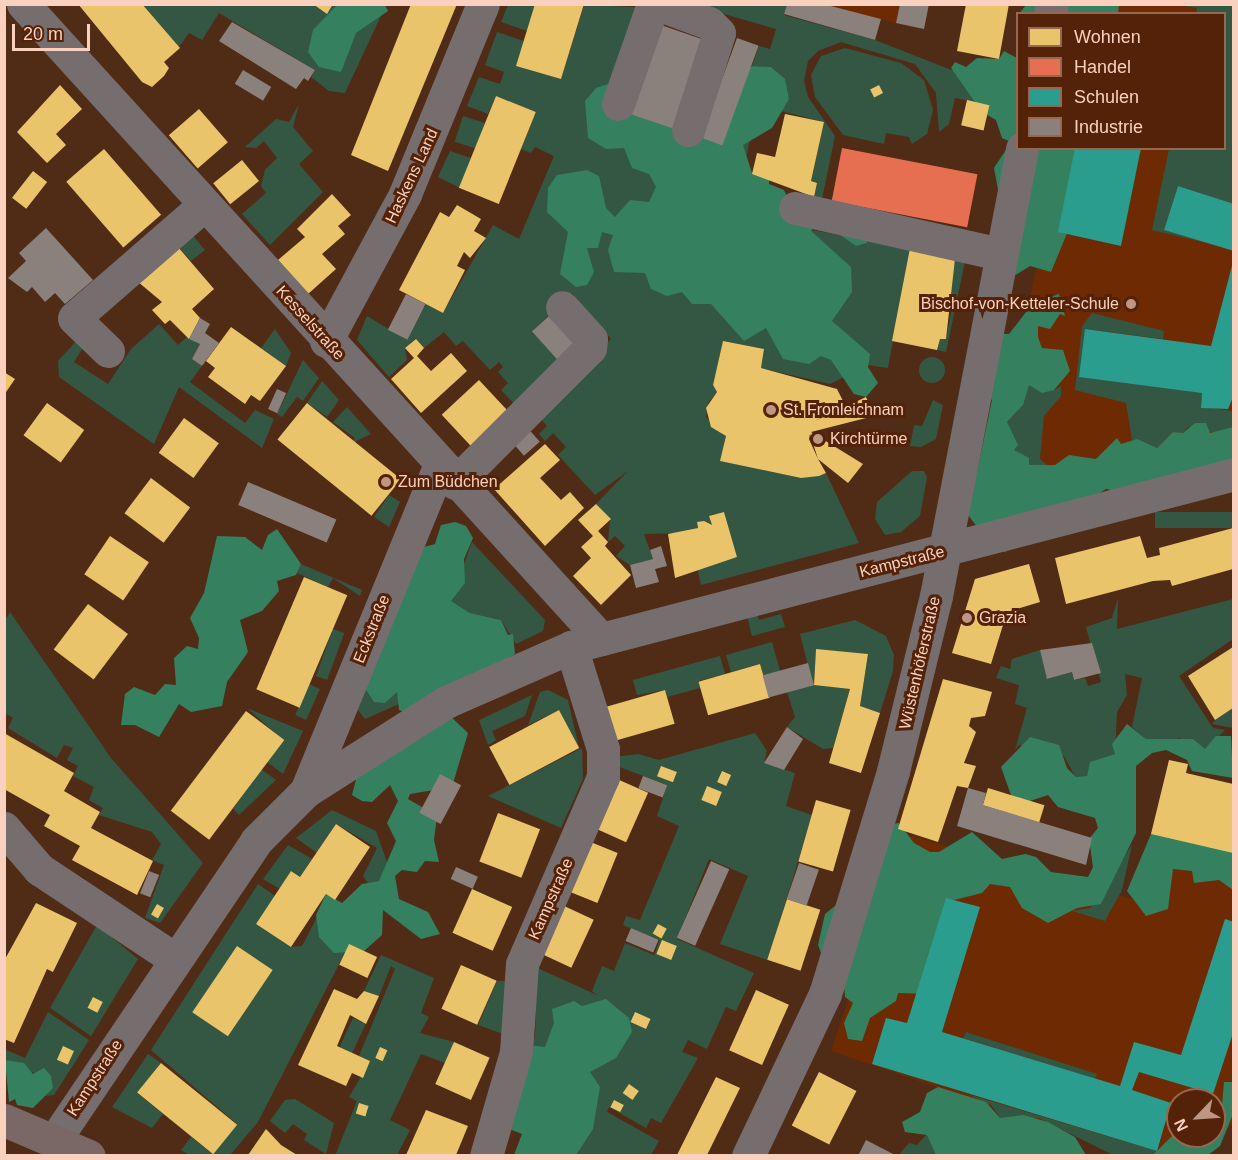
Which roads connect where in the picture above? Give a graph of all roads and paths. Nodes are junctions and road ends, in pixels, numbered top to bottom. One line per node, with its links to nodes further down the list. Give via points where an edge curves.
1 (23, 4): 7 (street, Kesselstraße)
2 (483, 4): 11 (street, Haskens Land, via 409,185)
3 (655, 4): 4 (street); 5 (street, via 709,23 719,33)
4 (618, 104)
5 (688, 130)
6 (1022, 150): 9 (street, Wüstenhöferstraße)
7 (204, 205): 11 (street, Kesselstraße); 12 (street, via 74,318)
8 (795, 208): 9 (street)
9 (1000, 254): 15 (street, Wüstenhöferstraße)
10 (562, 307): 14 (street, via 591,339 590,348)
11 (326, 341): 14 (street, Kesselstraße)
12 (108, 351)
13 (1233, 474): 15 (street, Kampstraße)
14 (447, 475): 16 (street, Kesselstraße); 17 (street, Eckstraße)
15 (943, 552): 16 (street, Kampstraße); 24 (street, Wüstenhöferstraße, via 920,669 842,945 813,1025)
16 (586, 643): 17 (street, Kampstraße, via 464,692); 23 (street, Kampstraße, via 603,749 603,777 522,964 516,1052)
17 (306, 791): 19 (street, Kampstraße, via 256,841)
18 (4, 828): 19 (street, via 22,870 57,882)
19 (173, 958): 21 (street, Kampstraße)
20 (4, 1120): 21 (main road)
21 (56, 1138): 22 (main road)
22 (89, 1155)
23 (486, 1155)
24 (748, 1155)

